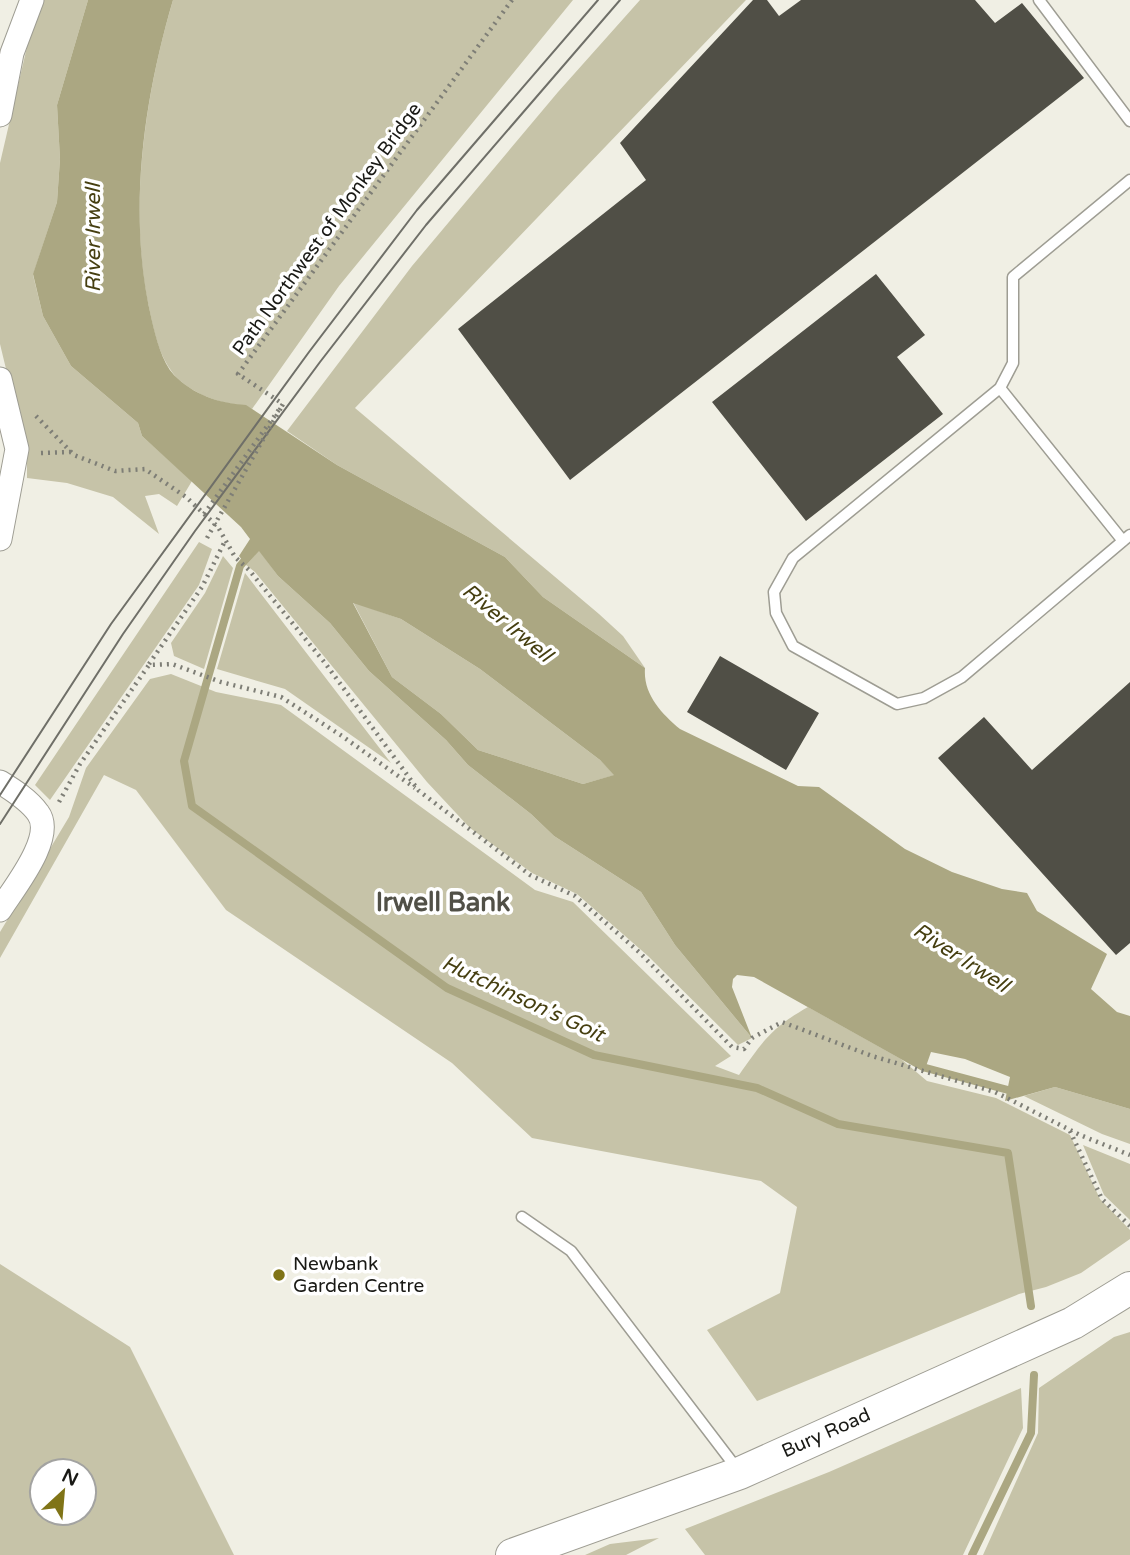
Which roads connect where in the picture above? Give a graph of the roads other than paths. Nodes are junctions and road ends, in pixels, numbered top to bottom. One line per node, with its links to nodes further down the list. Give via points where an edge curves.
1 (33, 0): 3 (street, via 12,52)
2 (1038, 0): 4 (lane)
3 (0, 115)
4 (1130, 121)
5 (1130, 180): 7 (lane, via 1013,277 1013,363)
6 (2, 388): 9 (street, via 17,449)
7 (1000, 388): 8 (lane); 8 (lane, via 793,558 774,592 776,613 793,646 897,704 924,698 962,677)
8 (1127, 538)
9 (0, 539)
10 (0, 782): 11 (street, via 40,814 43,829 39,849)
11 (0, 910)
12 (522, 1217): 14 (lane, via 571,1251)
13 (1130, 1288): 14 (street, Bury Road, via 1073,1323)
14 (740, 1473): 15 (street, Bury Road)
15 (512, 1555)

